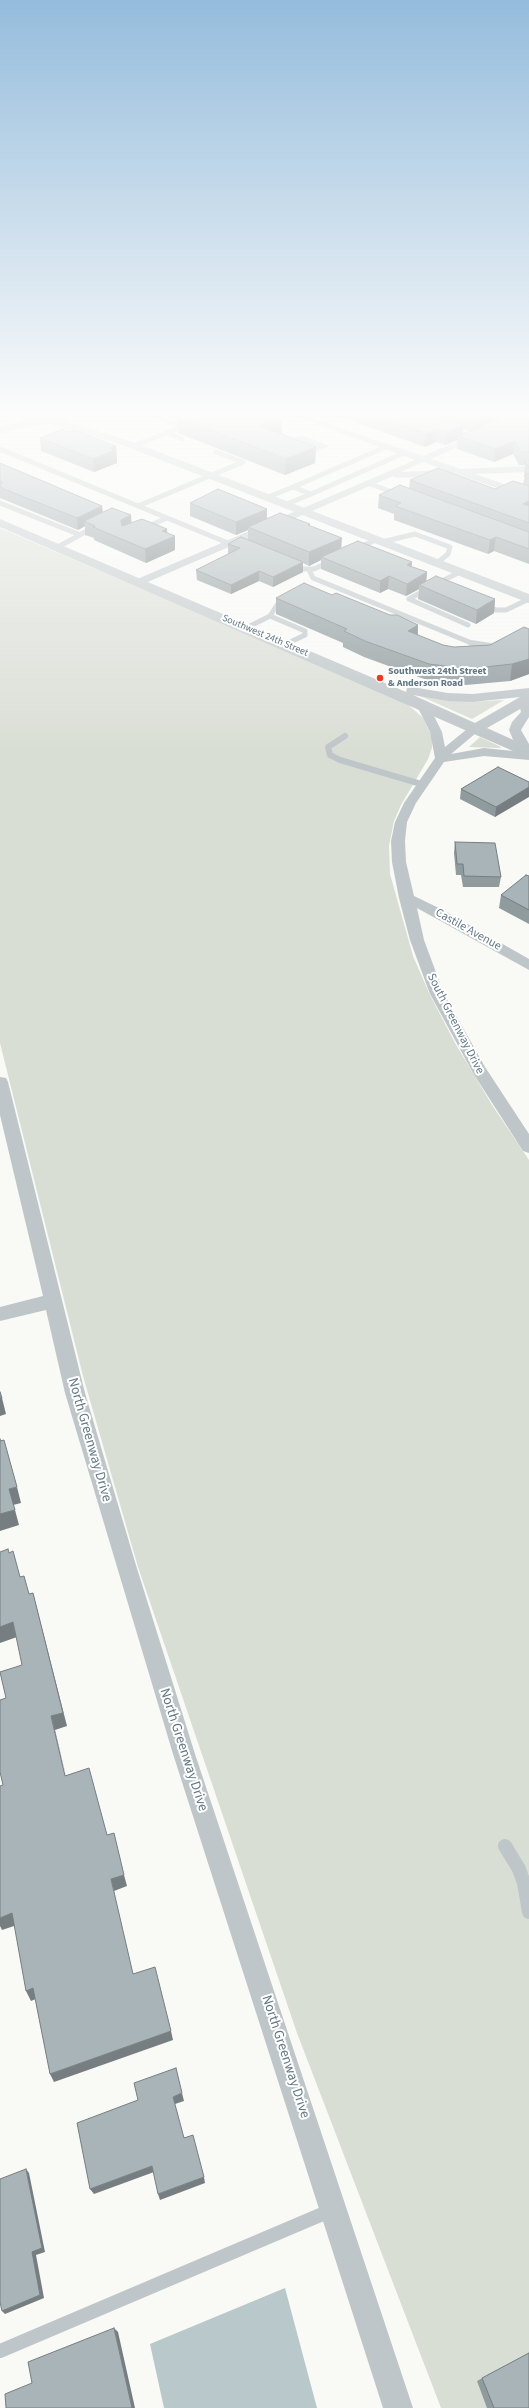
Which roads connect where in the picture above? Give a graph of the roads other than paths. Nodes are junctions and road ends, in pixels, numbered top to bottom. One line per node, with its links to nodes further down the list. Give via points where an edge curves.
1 (15, 529): 10 (street, Southwest 24th Street)
2 (66, 529): 7 (lane)
3 (88, 529): 7 (lane)
4 (200, 529): 9 (lane)
5 (263, 529): 9 (street)
6 (349, 529): 8 (street)
7 (78, 534): 10 (lane, via 72,541)
8 (379, 541): 11 (lane); 13 (street); 13 (lane, via 415,534 450,547 448,554)
9 (236, 542): 17 (street)
10 (58, 547): 17 (street, Southwest 24th Street)
11 (346, 554)
12 (340, 557): 15 (lane)
13 (437, 563): 16 (street)
14 (295, 566): 15 (lane)
15 (309, 570): 25 (lane, via 313,578)
16 (460, 572): 18 (lane); 21 (street)
17 (139, 582): 27 (street, Southwest 24th Street)
18 (434, 585): 19 (lane); 23 (lane, via 409,599)
19 (441, 588)
20 (290, 598): 24 (lane, via 276,605)
21 (529, 599): 22 (lane, via 506,610 496,610)
22 (478, 602)
23 (436, 612): 25 (lane); 26 (lane)
24 (270, 616): 27 (lane); 28 (lane, via 306,631 304,635)
25 (419, 621): 29 (lane, via 475,645)
26 (468, 625)
27 (246, 628): 28 (street, Southwest 24th Street)
28 (285, 645): 30 (street, Southwest 24th Street)
29 (494, 646)
30 (386, 688): 31 (street, via 472,698); 32 (street, Southwest 24th Street)
31 (528, 697): 33 (street); 35 (street, via 527,712 515,730)
32 (422, 704): 33 (street, Southwest 24th Street); 36 (street, via 436,732)
33 (476, 728): 35 (street, Southwest 24th Street); 36 (street, South Greenway Drive, via 455,743)
34 (345, 736): 37 (lane, via 328,747 330,755)
35 (529, 753): 36 (street, via 484,752)
36 (441, 759): 37 (street, South Greenway Drive)
37 (421, 784): 38 (street, South Greenway Drive, via 404,812 399,831 399,862)
38 (406, 898): 39 (street, Castile Avenue, via 438,913); 41 (street, South Greenway Drive, via 421,955 437,994 478,1069)
39 (529, 965)
40 (0, 1082): 42 (street, North Greenway Drive)
41 (529, 1147)
42 (52, 1301): 43 (street); 46 (street, North Greenway Drive, via 75,1393 148,1638)
43 (0, 1314)
44 (505, 1846): 45 (lane, via 524,1883)
45 (529, 1912)
46 (334, 2209): 47 (lane); 48 (street, North Greenway Drive)
47 (0, 2351)
48 (398, 2408)

